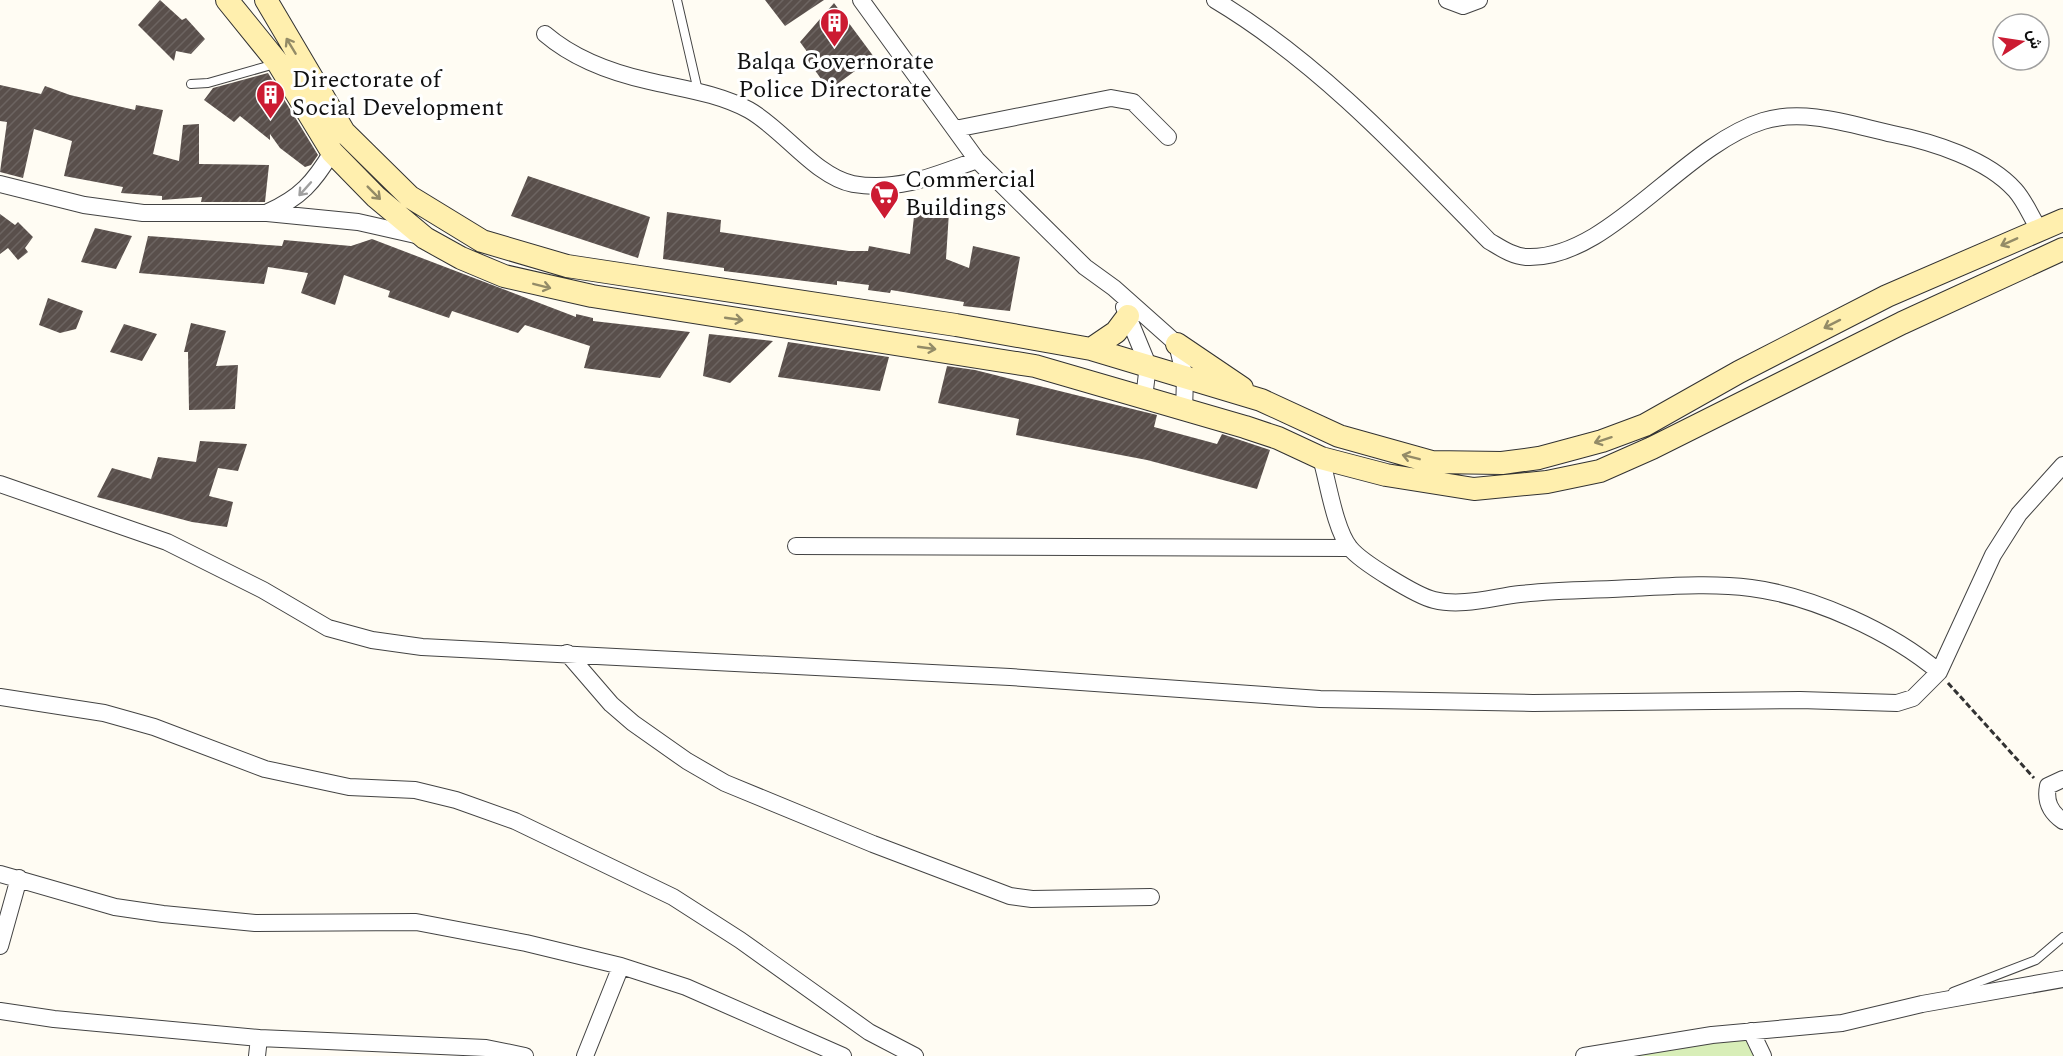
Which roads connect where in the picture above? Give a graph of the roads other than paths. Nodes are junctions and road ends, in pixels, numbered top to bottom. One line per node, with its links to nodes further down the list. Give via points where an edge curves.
1 (227, 0): 9 (main road)
2 (266, 0): 25 (main road, one-way to 2, via 956,324 567,266 482,241 410,197 344,132)
3 (677, 0): 11 (lane)
4 (861, 0): 12 (street)
5 (1215, 0): 19 (street, via 1262,30 1326,83 1489,241 1525,257 1544,256 1584,240 1630,213 1721,140 1764,121 1799,117 1832,120 1928,141 1977,161 2015,190)
6 (1447, 0): 7 (street, via 1463,6)
7 (1479, 0)
8 (545, 34): 11 (street, via 598,64 646,81)
9 (278, 63): 10 (lane, via 208,83); 14 (main road)
10 (191, 84)
11 (698, 91): 15 (street, via 752,112 834,176 851,184 899,186)
12 (955, 129): 13 (street, via 1111,98 1133,102); 15 (street)
13 (1168, 137)
14 (332, 152): 17 (street, one-way to 17, via 300,195); 20 (main road, one-way to 20)
15 (977, 160): 22 (street, via 1085,267)
16 (0, 184): 17 (street, via 84,205 143,213)
17 (267, 213): 20 (street, via 358,222)
18 (2063, 219): 19 (main road)
19 (2039, 228): 31 (main road, one-way to 31, via 1887,296)
20 (425, 238): 28 (main road, one-way to 28, via 504,276 547,288 1004,360)
21 (2063, 249): 32 (main road, via 1902,323)
22 (1114, 288): 23 (street); 24 (street)
23 (1128, 316): 25 (main road, via 1116,332); 26 (street)
24 (1177, 344): 27 (street); 29 (main road)
25 (1090, 349): 26 (main road)
26 (1148, 365): 27 (main road); 28 (street)
27 (1185, 378): 29 (main road); 30 (street)
28 (1144, 398): 30 (main road)
29 (1261, 400): 31 (main road, one-way to 29, via 1539,458 1502,463 1432,462 1339,436)
30 (1184, 411): 33 (main road, via 1278,438)
31 (1645, 425): 32 (main road)
32 (1652, 448): 33 (main road, via 1600,471 1547,482 1474,489 1386,475)
33 (1321, 458): 37 (street)
34 (2063, 465): 39 (street, via 2019,514 1993,555)
35 (0, 484): 38 (street, via 167,542 328,628 372,640 422,647)
36 (796, 546): 37 (street)
37 (1349, 548): 39 (street, via 1435,601 1655,587 1749,587 1781,593 1881,634 1915,651)
38 (567, 653): 39 (street, via 1010,677 1236,695 1435,702 1800,700 1897,704 1913,698); 45 (street, via 633,723 725,783 994,892 1032,899)
39 (1940, 672)
40 (0, 697): 58 (street, via 104,713 154,727 265,769 349,787 415,790 514,821 673,897 869,1032)
41 (2056, 783): 42 (street, via 2048,804)
42 (2063, 821)
43 (0, 873): 44 (street)
44 (19, 878): 47 (street); 48 (street, via 115,907 255,923 416,922)
45 (1151, 897)
46 (2063, 937): 50 (lane, via 2036,960)
47 (0, 946)
48 (621, 966): 56 (street); 57 (street, via 686,987)
49 (2063, 979): 50 (street)
50 (1922, 1004): 52 (street, via 1842,1023)
51 (0, 1011): 53 (street)
52 (1750, 1031): 59 (street); 60 (street)
53 (259, 1038): 54 (street); 55 (street, via 486,1048)
54 (258, 1056)
55 (525, 1056)
56 (585, 1056)
57 (843, 1056)
58 (915, 1056)
59 (1584, 1056)
60 (1763, 1056)

